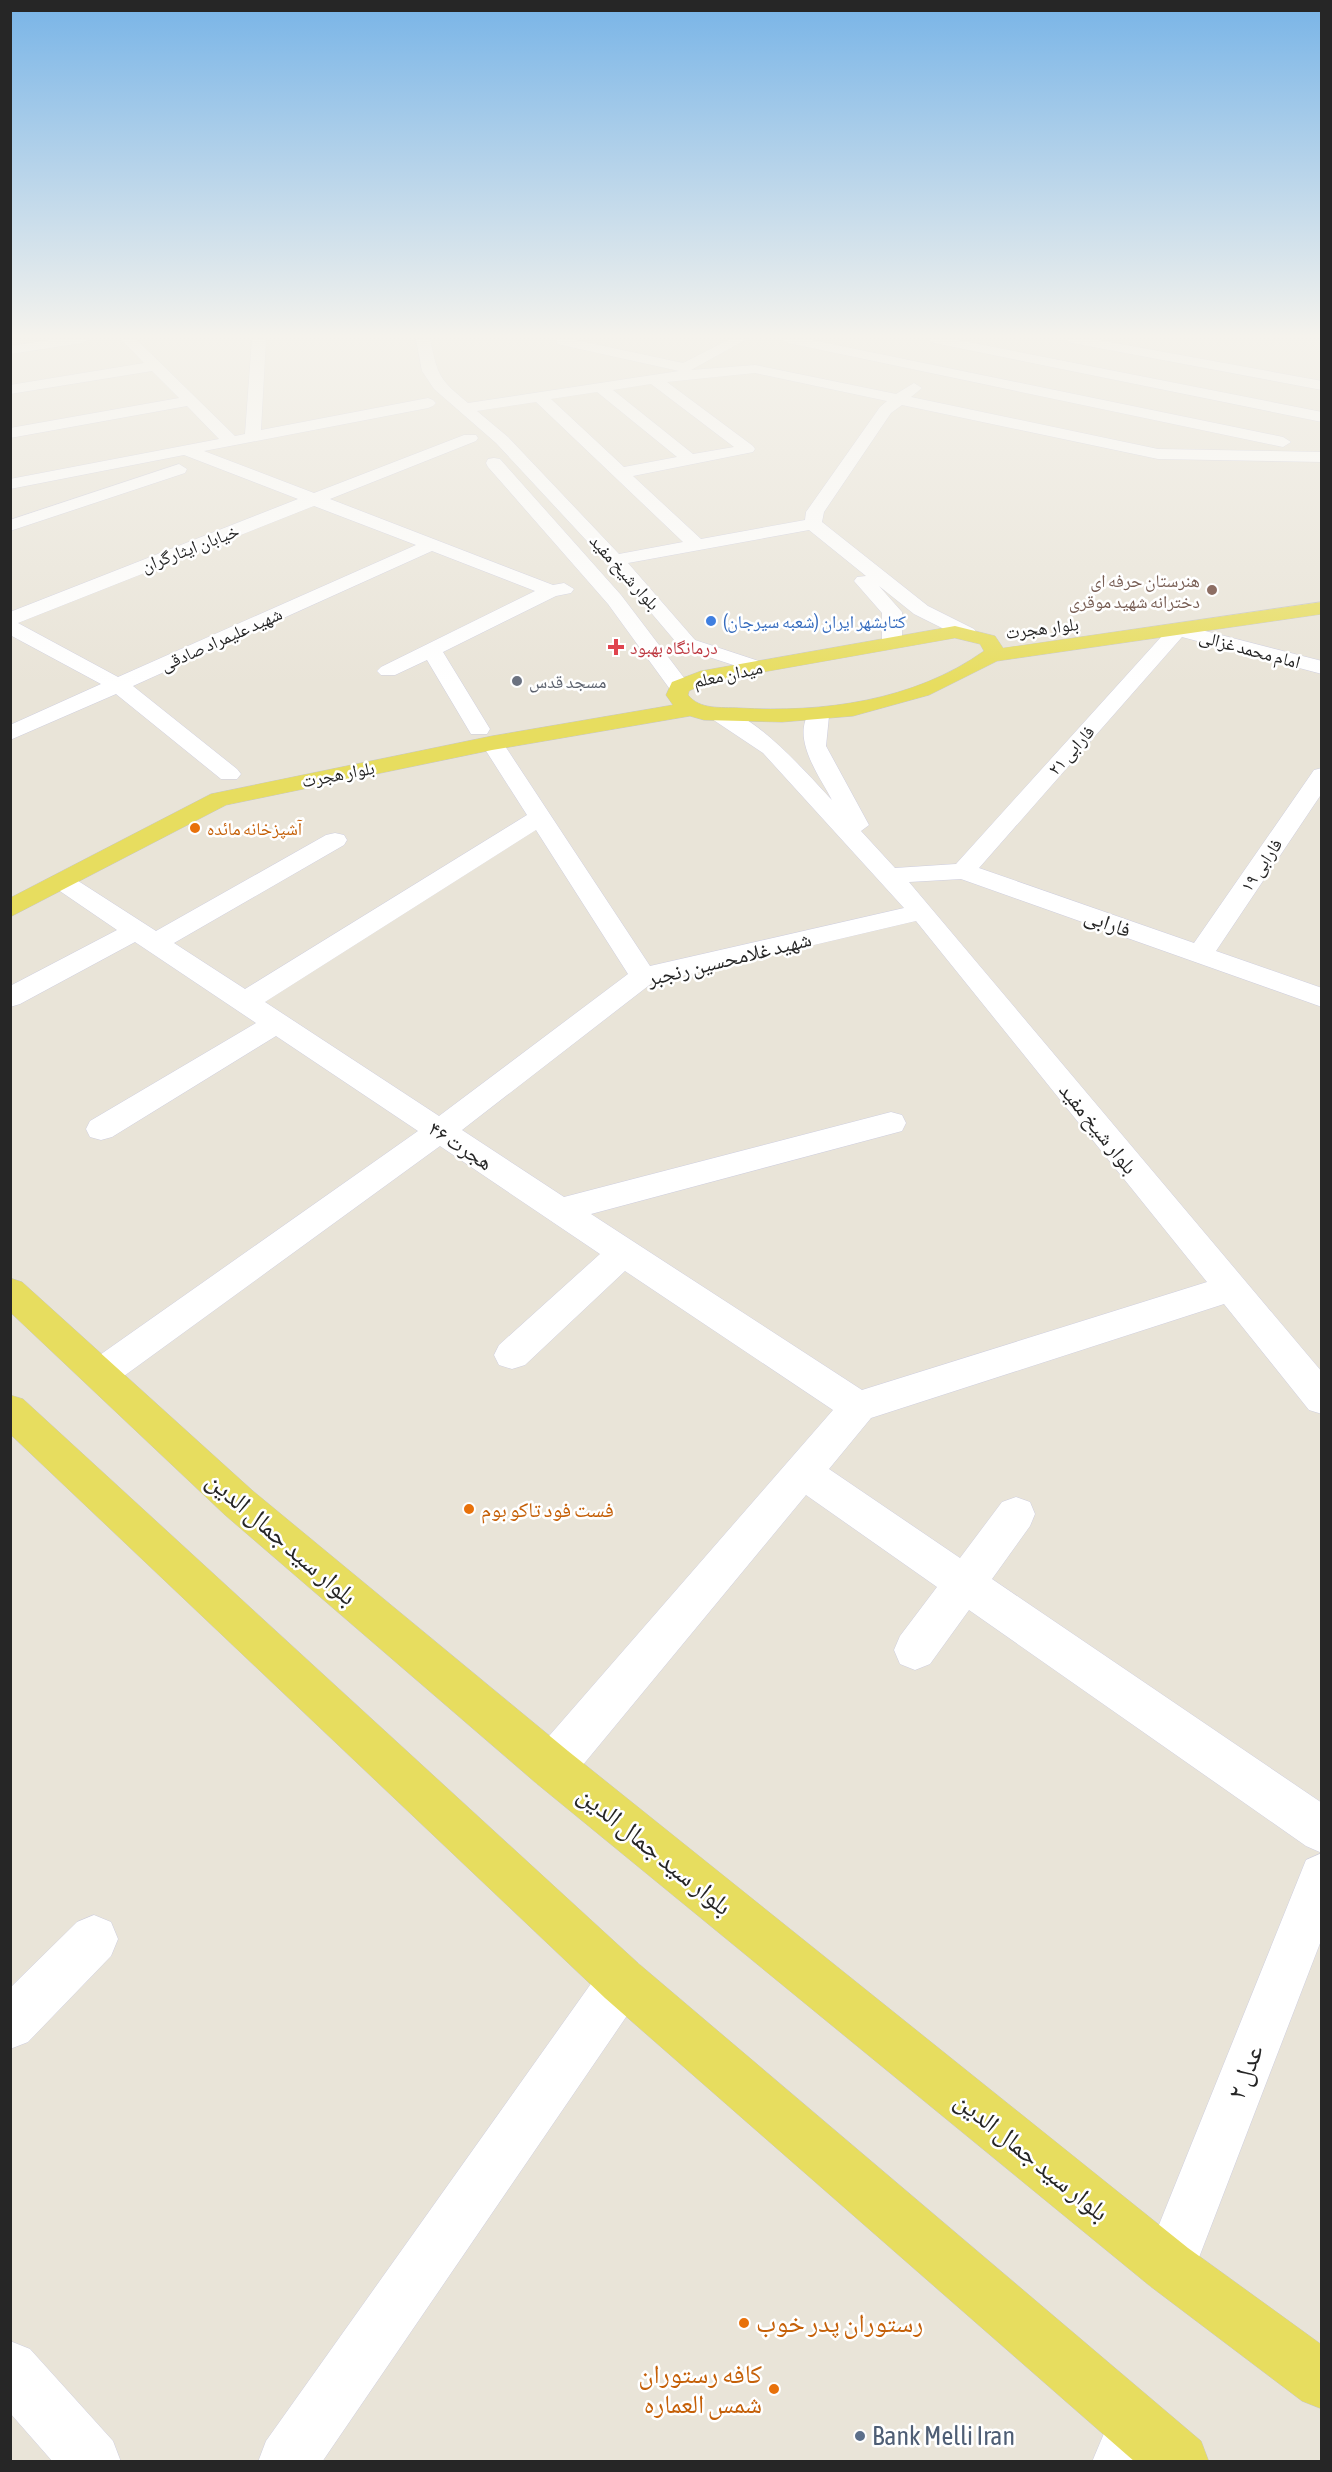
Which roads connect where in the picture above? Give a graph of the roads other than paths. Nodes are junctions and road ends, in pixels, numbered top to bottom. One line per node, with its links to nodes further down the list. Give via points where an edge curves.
1 (163, 454): 15 (street)
2 (197, 454): 12 (street)
3 (429, 454): 16 (street, خیابان ایثارگران)
4 (485, 454): 22 (street, بلوار شیخ مفید)
5 (516, 454): 21 (street, بلوار شیخ مفید)
6 (599, 454): 14 (street)
7 (683, 454): 13 (street)
8 (719, 454): 13 (street)
9 (855, 454): 17 (street, via 815,512)
10 (1178, 454): 11 (street)
11 (1322, 457)
12 (209, 459): 16 (street); 18 (street)
13 (690, 460): 14 (street)
14 (620, 473): 20 (street)
15 (10, 484)
16 (314, 500): 19 (street); 28 (street, خیابان ایثارگران)
17 (813, 524): 20 (street); 26 (street); 27 (street)
18 (10, 526)
19 (431, 545): 23 (street); 42 (street, شهید علیمراد صادقی)
20 (697, 545): 21 (street)
21 (615, 560): 35 (street, بلوار شیخ مفید)
22 (602, 583): 23 (street); 37 (street, بلوار شیخ مفید)
23 (551, 591): 36 (street)
24 (1254, 598): 30 (main road, بلوار هجرت)
25 (1318, 609): 31 (main road, بلوار هجرت)
26 (921, 610): 27 (street); 33 (street)
27 (892, 612): 34 (street)
28 (10, 619)
29 (10, 627): 42 (street)
30 (1033, 630)
31 (1178, 630): 38 (main road, بلوار هجرت); 40 (street, امام محمد غزالی); 56 (street, فارابی ۲۱)
32 (1010, 632): 33 (main road, بلوار هجرت)
33 (971, 634): 34 (main road, میدان معلم, via 955,632); 38 (main road, via 993,645)
34 (892, 643): 39 (main road, میدان معلم)
35 (688, 644): 37 (street); 39 (street)
36 (432, 650): 41 (street); 48 (street)
37 (655, 650): 43 (street, بلوار شیخ مفید)
38 (991, 656): 46 (main road, میدان معلم, via 917,694)
39 (758, 667): 43 (main road, میدان معلم, via 701,676)
40 (1322, 668)
41 (388, 671)
42 (118, 685): 47 (street, شهید علیمراد صادقی); 51 (street)
43 (680, 687): 44 (main road, میدان معلم, via 677,695); 48 (main road, بلوار هجرت)
44 (690, 709): 45 (main road, میدان معلم); 48 (main road, بلوار هجرت)
45 (720, 714): 46 (main road, میدان معلم); 50 (street)
46 (818, 716): 49 (street)
47 (10, 733)
48 (485, 736): 51 (main road, بلوار هجرت); 53 (street); 57 (main road, بلوار هجرت, via 219,799)
49 (815, 746): 50 (street); 55 (street)
50 (771, 748): 55 (street)
51 (229, 774): 58 (main road, بلوار هجرت)
52 (1317, 789): 62 (street, فارابی ۱۹)
53 (540, 817): 63 (street); 66 (street)
54 (335, 840): 61 (street)
55 (882, 867): 56 (street, فارابی); 60 (street, بلوار شیخ مفید)
56 (963, 871): 62 (street, فارابی)
57 (63, 882): 59 (main road, بلوار هجرت); 61 (street, هجرت ۴۶)
58 (10, 885)
59 (10, 909)
60 (922, 912): 63 (street, شهید غلامحسین رنجبر); 73 (street, بلوار شیخ مفید)
61 (145, 936): 64 (street); 66 (street, هجرت ۴۶)
62 (1200, 955): 65 (street, فارابی)
63 (643, 976): 70 (street, شهید غلامحسین رنجبر)
64 (10, 998)
65 (1322, 998)
66 (245, 1002): 67 (street, هجرت ۴۶)
67 (276, 1023): 69 (street); 70 (street, هجرت ۴۶)
68 (891, 1123): 71 (street)
69 (101, 1129)
70 (440, 1131): 71 (street, هجرت ۴۶); 76 (street, شهید غلامحسین رنجبر)
71 (560, 1210): 72 (street, هجرت ۴۶)
72 (624, 1252): 75 (street); 78 (street, هجرت ۴۶)
73 (1231, 1288): 77 (street, بلوار شیخ مفید); 78 (street)
74 (10, 1292): 76 (main road, بلوار سید جمال الدین)
75 (512, 1355)
76 (100, 1374): 84 (main road, بلوار سید جمال الدین, via 239,1503)
77 (1322, 1399)
78 (858, 1407): 80 (street)
79 (10, 1410): 88 (main road)
80 (803, 1472): 82 (street); 84 (street)
81 (1016, 1514): 82 (street)
82 (964, 1584): 83 (street); 85 (street)
83 (915, 1650)
84 (552, 1767): 90 (main road, بلوار سید جمال الدین)
85 (1322, 1830)
86 (1322, 1876): 90 (street, عدل ۲)
87 (94, 1939): 89 (street)
88 (622, 1981): 93 (main road); 95 (street)
89 (10, 2024)
90 (1169, 2268): 92 (main road, بلوار سید جمال الدین)
91 (10, 2369): 94 (street)
92 (1322, 2381)
93 (1129, 2444): 96 (main road)
94 (92, 2462)
95 (287, 2462)
96 (1180, 2462)

